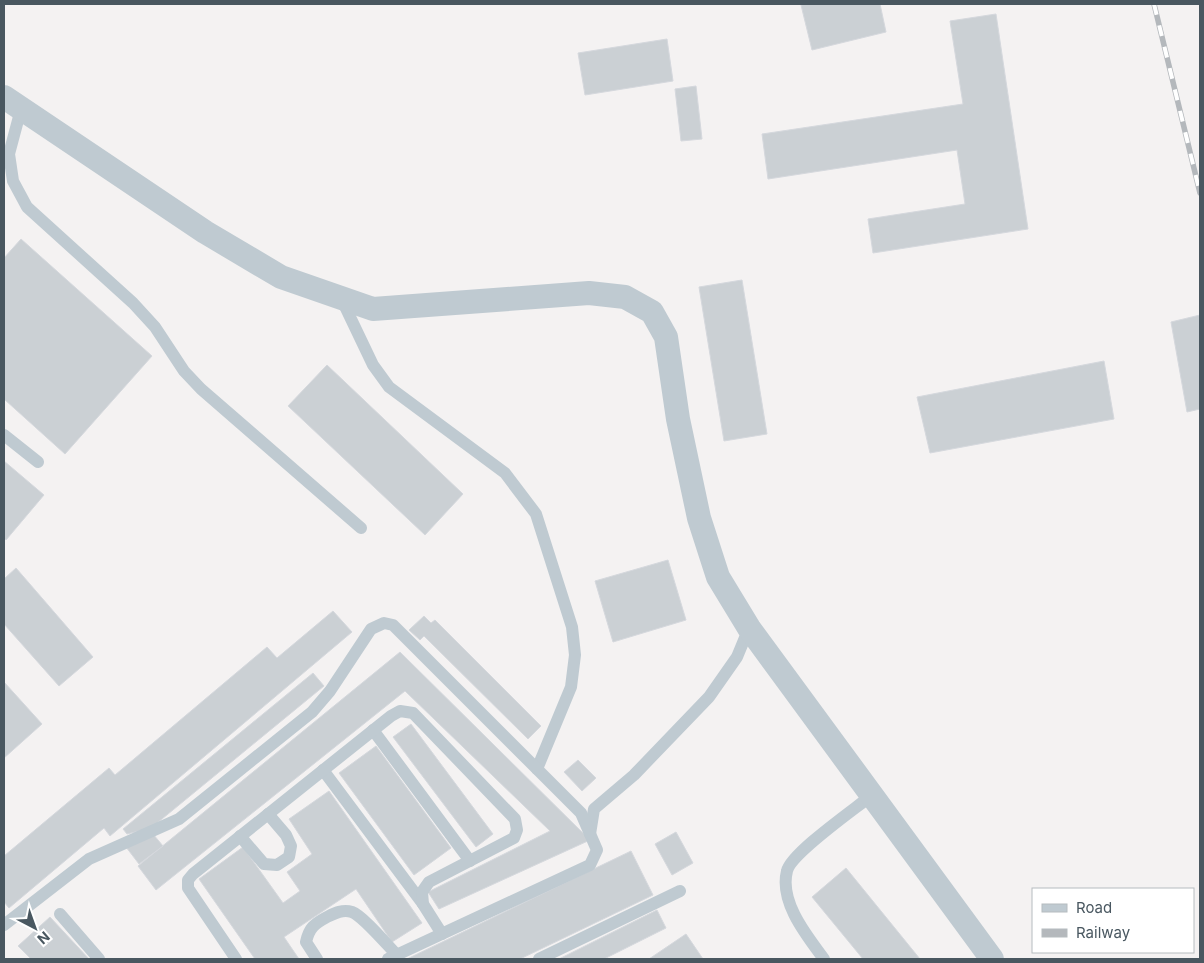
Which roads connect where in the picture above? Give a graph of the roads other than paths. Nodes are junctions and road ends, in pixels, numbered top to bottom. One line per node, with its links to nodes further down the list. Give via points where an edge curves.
1 (12, 103): 2 (street, via 205,232 281,277); 5 (lane, via 9,154 13,182 27,207 133,303 155,327 184,371 202,389)
2 (340, 298): 6 (street, via 373,309 589,293 625,298 652,312 666,337 678,419 700,518 718,577); 8 (lane, via 373,365 389,387 504,473 536,514 572,627 575,655 571,687)
3 (4, 435): 4 (lane)
4 (38, 462)
5 (361, 528)
6 (749, 628): 10 (street); 12 (lane, via 737,657 709,697 634,775 594,809)
7 (374, 730): 9 (lane); 14 (lane); 14 (lane, via 391,716 413,712 515,819 517,830 514,838)
8 (537, 769): 12 (lane, via 581,813); 18 (lane, via 393,625 384,624 372,629 312,712 179,819 89,859)
9 (323, 770): 11 (lane); 16 (lane)
10 (872, 795): 25 (lane, via 798,854 787,870 787,892 793,912); 26 (street)
11 (268, 814): 13 (lane); 13 (lane, via 286,835 291,846 289,857 277,866 264,864)
12 (590, 835): 19 (lane, via 597,850 590,865)
13 (240, 836): 22 (lane, via 188,880 188,888)
14 (470, 861): 16 (lane, via 429,882 422,892)
15 (680, 891): 24 (lane)
16 (423, 904): 19 (lane)
17 (60, 914): 21 (lane)
18 (4, 925)
19 (442, 934): 20 (lane)
20 (392, 957): 23 (lane, via 354,912 339,911 320,920 308,931 306,942)
21 (99, 959)
22 (236, 959)
23 (317, 959)
24 (539, 959)
25 (824, 959)
26 (992, 959)

